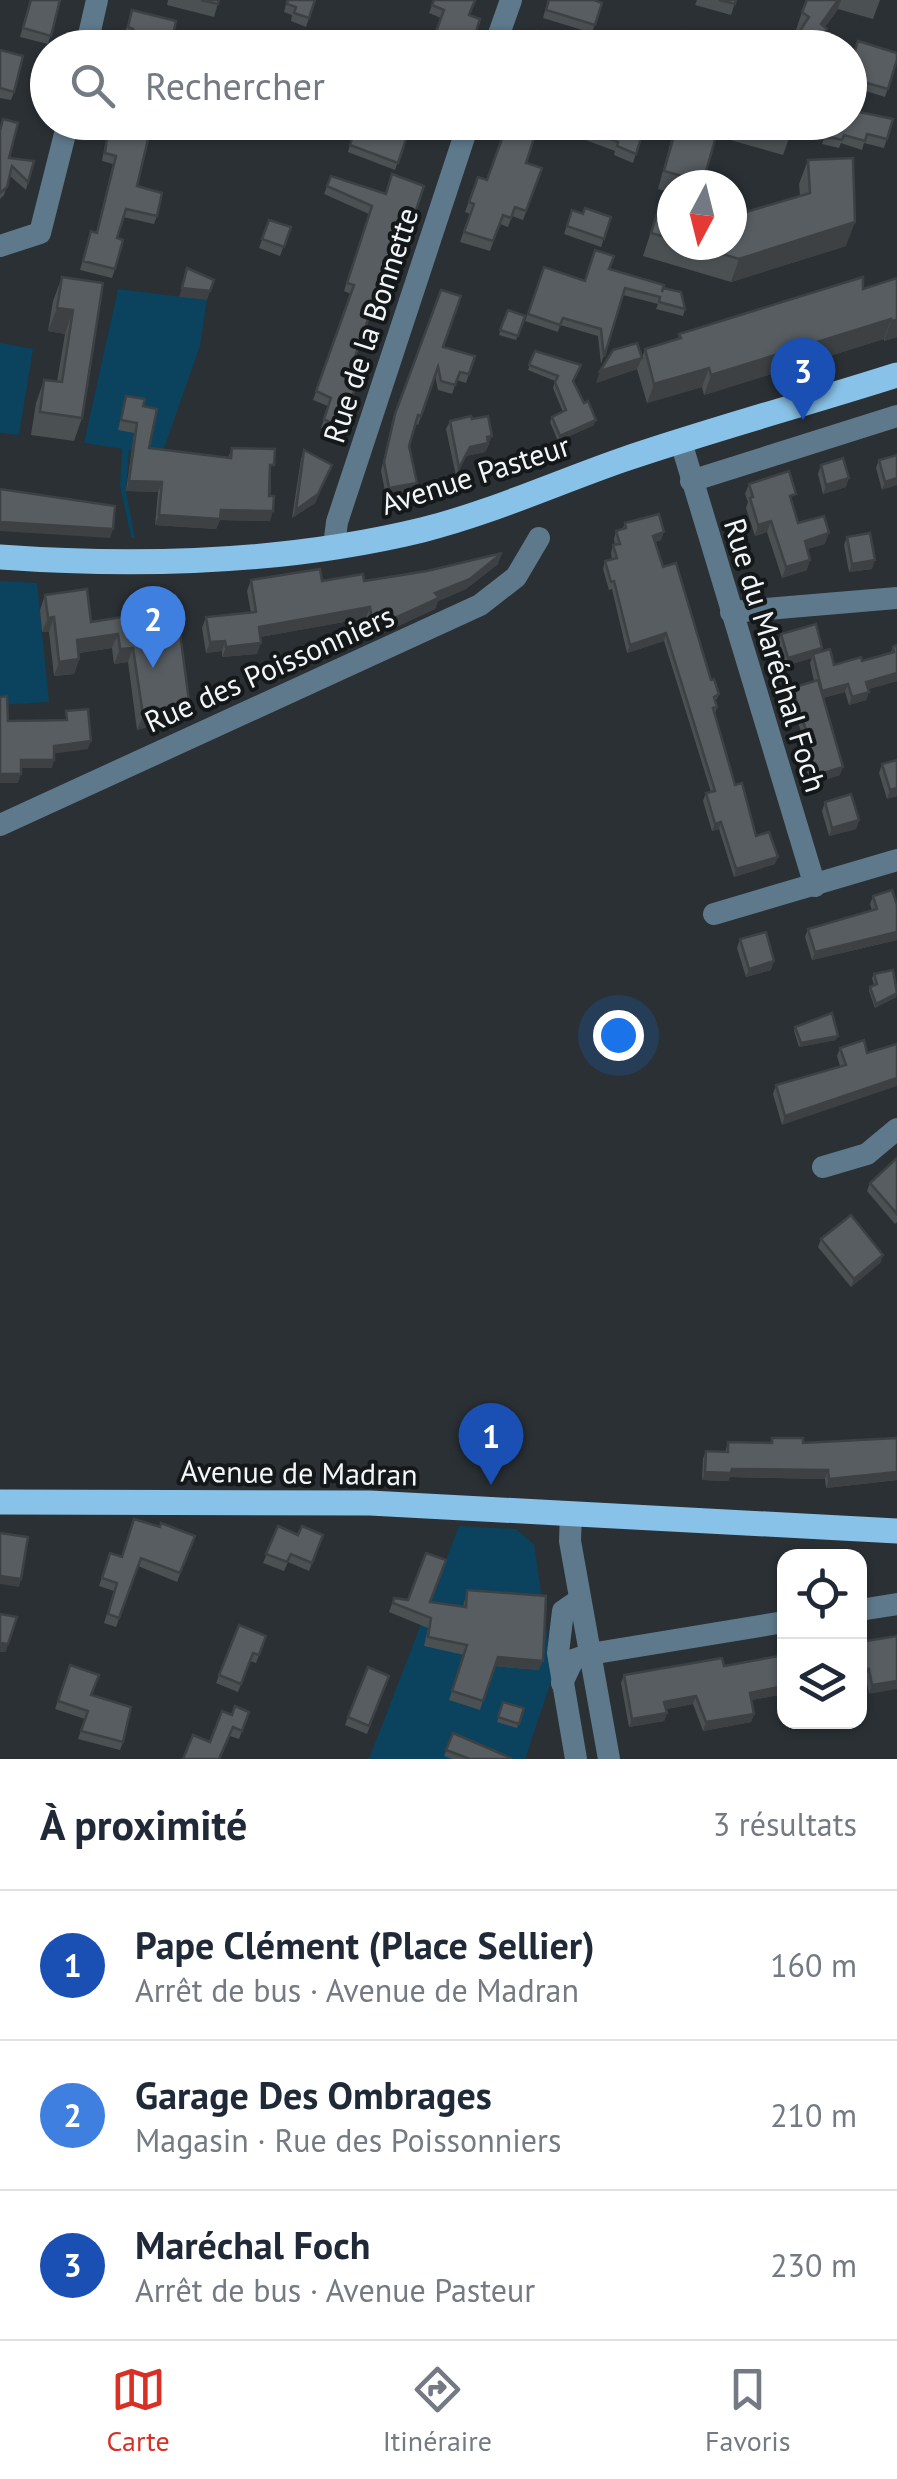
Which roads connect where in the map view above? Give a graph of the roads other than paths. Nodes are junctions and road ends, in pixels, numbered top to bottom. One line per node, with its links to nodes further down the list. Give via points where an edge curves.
1 (97, 0): 3 (street)
2 (511, 0): 4 (street)
3 (90, 30)
4 (500, 30)
5 (63, 140): 7 (street, via 40,233)
6 (463, 140): 13 (street, Rue de la Bonnette)
7 (0, 246)
8 (897, 375): 10 (main road, Avenue Pasteur)
9 (897, 416): 11 (street)
10 (681, 442): 11 (street, Rue du Maréchal Foch); 13 (main road, Avenue Pasteur, via 465,518)
11 (691, 481): 16 (street, Rue du Maréchal Foch)
12 (539, 538): 17 (street, Rue des Poissonniers, via 516,577 480,605)
13 (334, 546): 14 (main road, Avenue Pasteur, via 227,558)
14 (0, 557)
15 (897, 598): 16 (street)
16 (731, 612): 19 (street, Rue du Maréchal Foch)
17 (0, 825)
18 (897, 860): 19 (street)
19 (815, 886): 20 (street)
20 (714, 914)
21 (897, 1129): 22 (street, via 866,1154)
22 (823, 1167)
23 (0, 1502): 24 (main road, Avenue de Madran, via 370,1503)
24 (571, 1513): 25 (main road, Avenue de Madran); 26 (street)
25 (897, 1530)
26 (579, 1600): 30 (street); 31 (street, via 563,1611 558,1625)
27 (897, 1604): 28 (street)
28 (867, 1609)
29 (777, 1623): 30 (street)
30 (590, 1654): 31 (street, via 573,1660); 33 (street)
31 (562, 1683): 32 (street)
32 (576, 1759)
33 (609, 1759)

